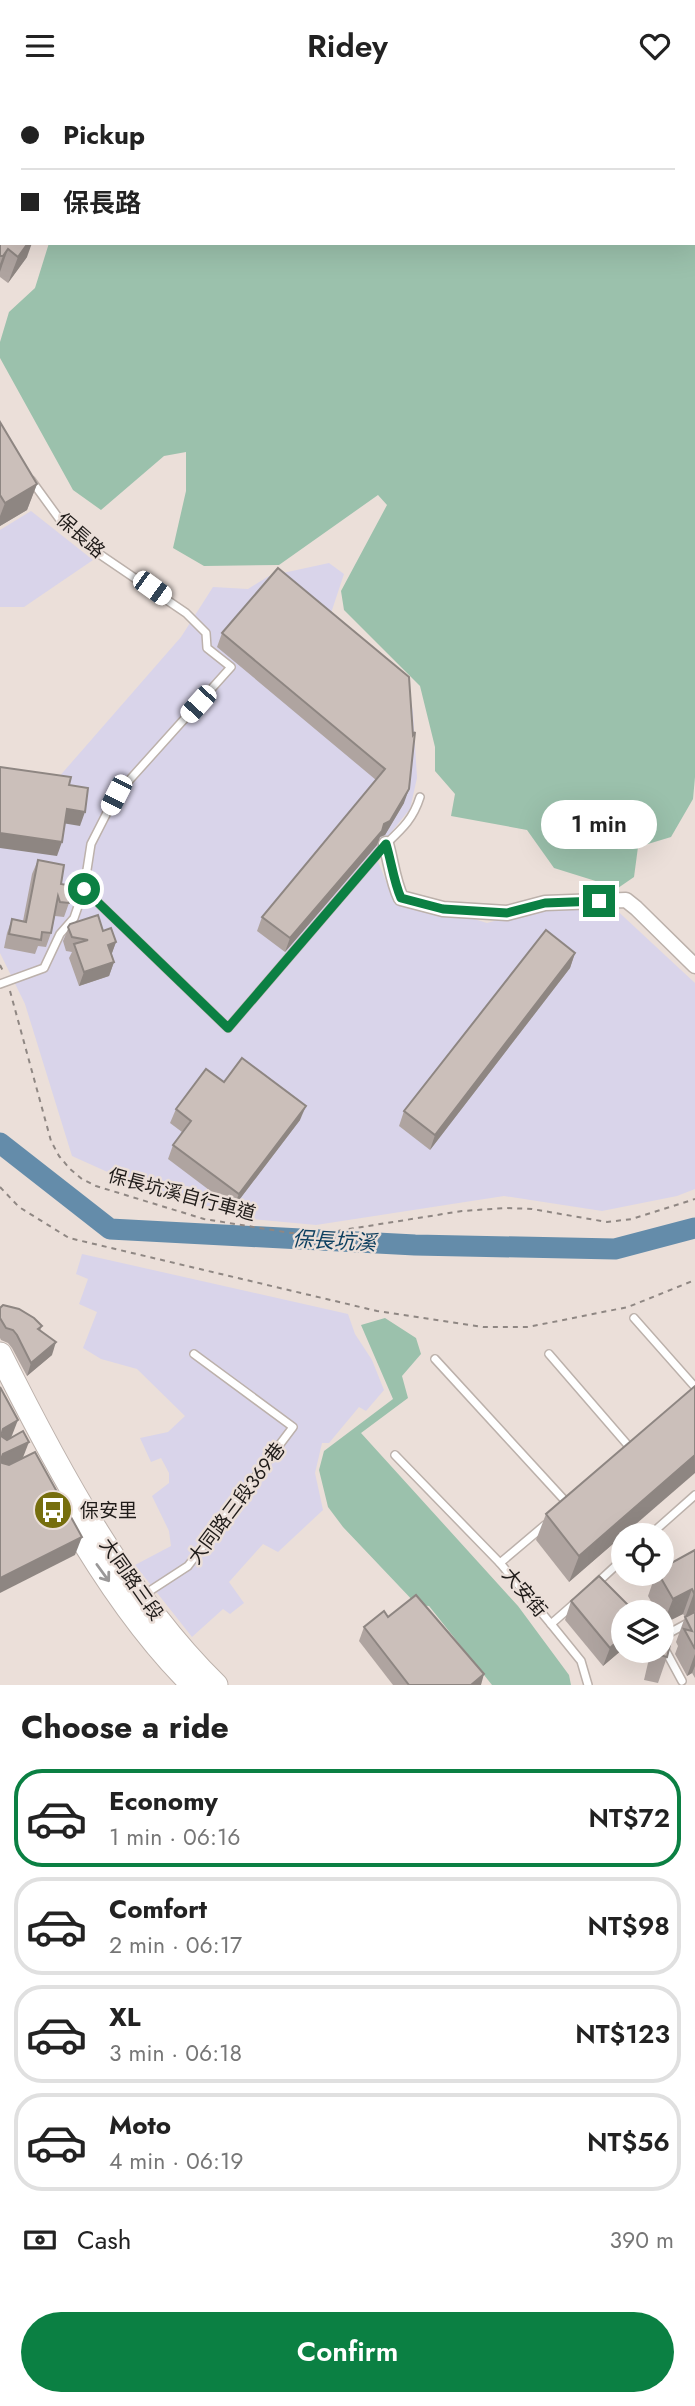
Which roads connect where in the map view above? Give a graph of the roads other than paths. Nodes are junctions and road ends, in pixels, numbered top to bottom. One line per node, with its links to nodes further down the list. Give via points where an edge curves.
1 (22, 469): 4 (lane, 保長路, via 63,524 186,613 206,633 207,648 231,667 116,795 91,844)
2 (420, 797): 3 (lane, via 415,814)
3 (386, 844): 4 (lane, via 228,1028); 5 (street, via 401,898 443,909 507,913 545,903 626,901)
4 (84, 889): 6 (lane, via 74,918 60,934 44,968)
5 (695, 966)
6 (4, 983)
7 (634, 1318): 13 (lane)
8 (194, 1354): 27 (lane, 大同路三段369巷, via 293,1427 188,1566)
9 (549, 1354): 15 (lane)
10 (0, 1355): 27 (main road, 大同路三段, via 42,1438)
11 (435, 1359): 20 (lane)
12 (0, 1385): 35 (main road, 大同路三段, one-way to 35, via 95,1562)
13 (695, 1387)
14 (643, 1441): 15 (lane)
15 (632, 1450): 17 (lane)
16 (395, 1455): 24 (lane)
17 (623, 1458)
18 (695, 1495): 23 (lane)
19 (578, 1497): 20 (lane)
20 (568, 1505): 21 (lane)
21 (559, 1513)
22 (549, 1522): 24 (lane, 大安街)
23 (664, 1523)
24 (500, 1563): 30 (lane, 大安街)
25 (611, 1570): 26 (lane)
26 (592, 1587)
27 (141, 1596): 36 (main road, 大同路三段)
28 (582, 1596): 30 (lane, 大安街)
29 (695, 1619): 31 (lane)
30 (551, 1624): 37 (lane, 大安街, via 581,1661)
31 (690, 1628): 32 (lane)
32 (695, 1639)
33 (673, 1663): 34 (lane)
34 (682, 1681)
35 (193, 1685)
36 (216, 1685)
37 (588, 1685)

